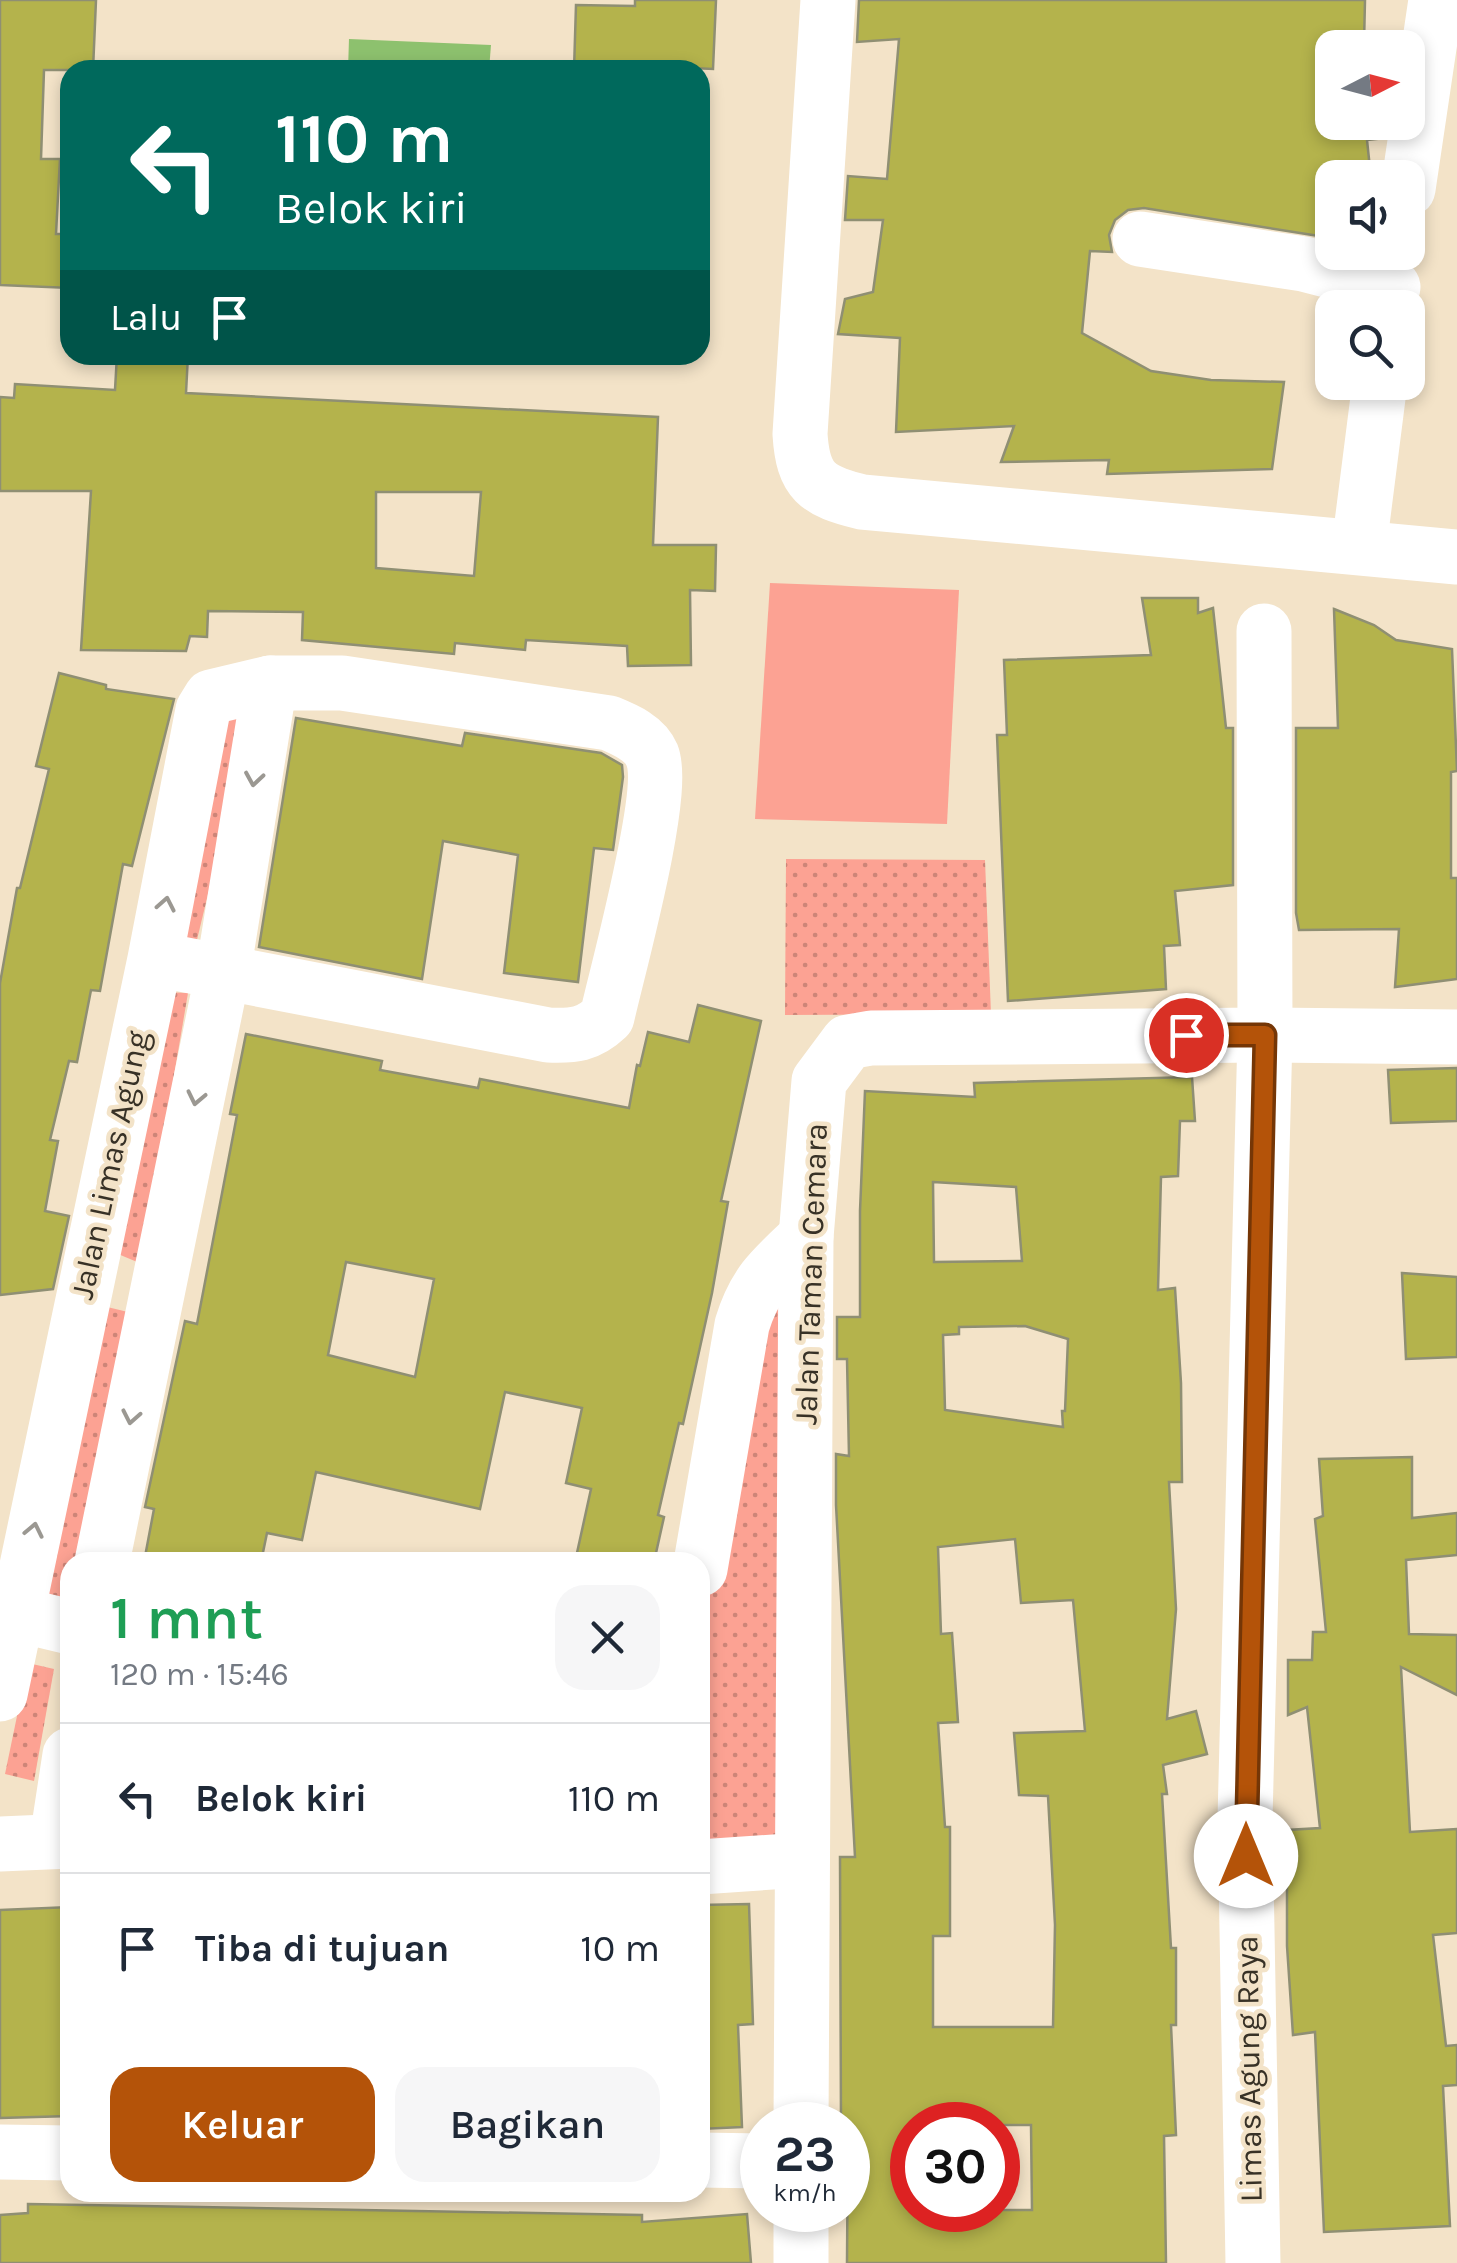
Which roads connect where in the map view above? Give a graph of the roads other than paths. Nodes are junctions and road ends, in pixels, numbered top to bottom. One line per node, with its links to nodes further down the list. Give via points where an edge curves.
1 (828, 0): 7 (street, via 800,434 812,482 862,502)
2 (1436, 0): 3 (street)
3 (1412, 160)
4 (1140, 238): 5 (street)
5 (1393, 282)
6 (1378, 400): 7 (street)
7 (1360, 547): 8 (street)
8 (1457, 557)
9 (1264, 631): 13 (street, Limas Agung Raya)
10 (270, 682): 11 (street, Jalan Limas Agung, one-way to 10, via 202,710 211,697); 12 (street, one-way to 12); 12 (street, Jalan Limas Agung, via 342,684 609,723 628,730 653,757 654,811 608,1016 594,1030 548,1036)
11 (155, 960): 12 (street); 16 (street, Jalan Limas Agung)
12 (222, 972): 17 (street, one-way to 17)
13 (1265, 1035): 14 (street, Jalan Taman Cemara); 15 (street, Jalan Taman Cemara, via 848,1042 819,1081); 34 (street, Limas Agung Raya, via 1245,1819)
14 (1457, 1037)
15 (806, 1237): 19 (street, via 760,1280 749,1302); 25 (street, Jalan Taman Cemara)
16 (86, 1277): 17 (street); 20 (street, Jalan Limas Agung, one-way to 16)
17 (155, 1293): 18 (street, one-way to 18)
18 (104, 1552)
19 (703, 1552)
20 (16, 1614): 21 (street); 22 (street, Jalan Limas Agung)
21 (60, 1625)
22 (0, 1694)
23 (60, 1840): 24 (street)
24 (0, 1844)
25 (802, 1860): 26 (street); 27 (street, Jalan Taman Cemara)
26 (710, 1866)
27 (801, 2102)
28 (0, 2152): 29 (street)
29 (60, 2153)
30 (710, 2160): 31 (street)
31 (740, 2161)
32 (801, 2232): 33 (street)
33 (801, 2263)
34 (1253, 2263)

